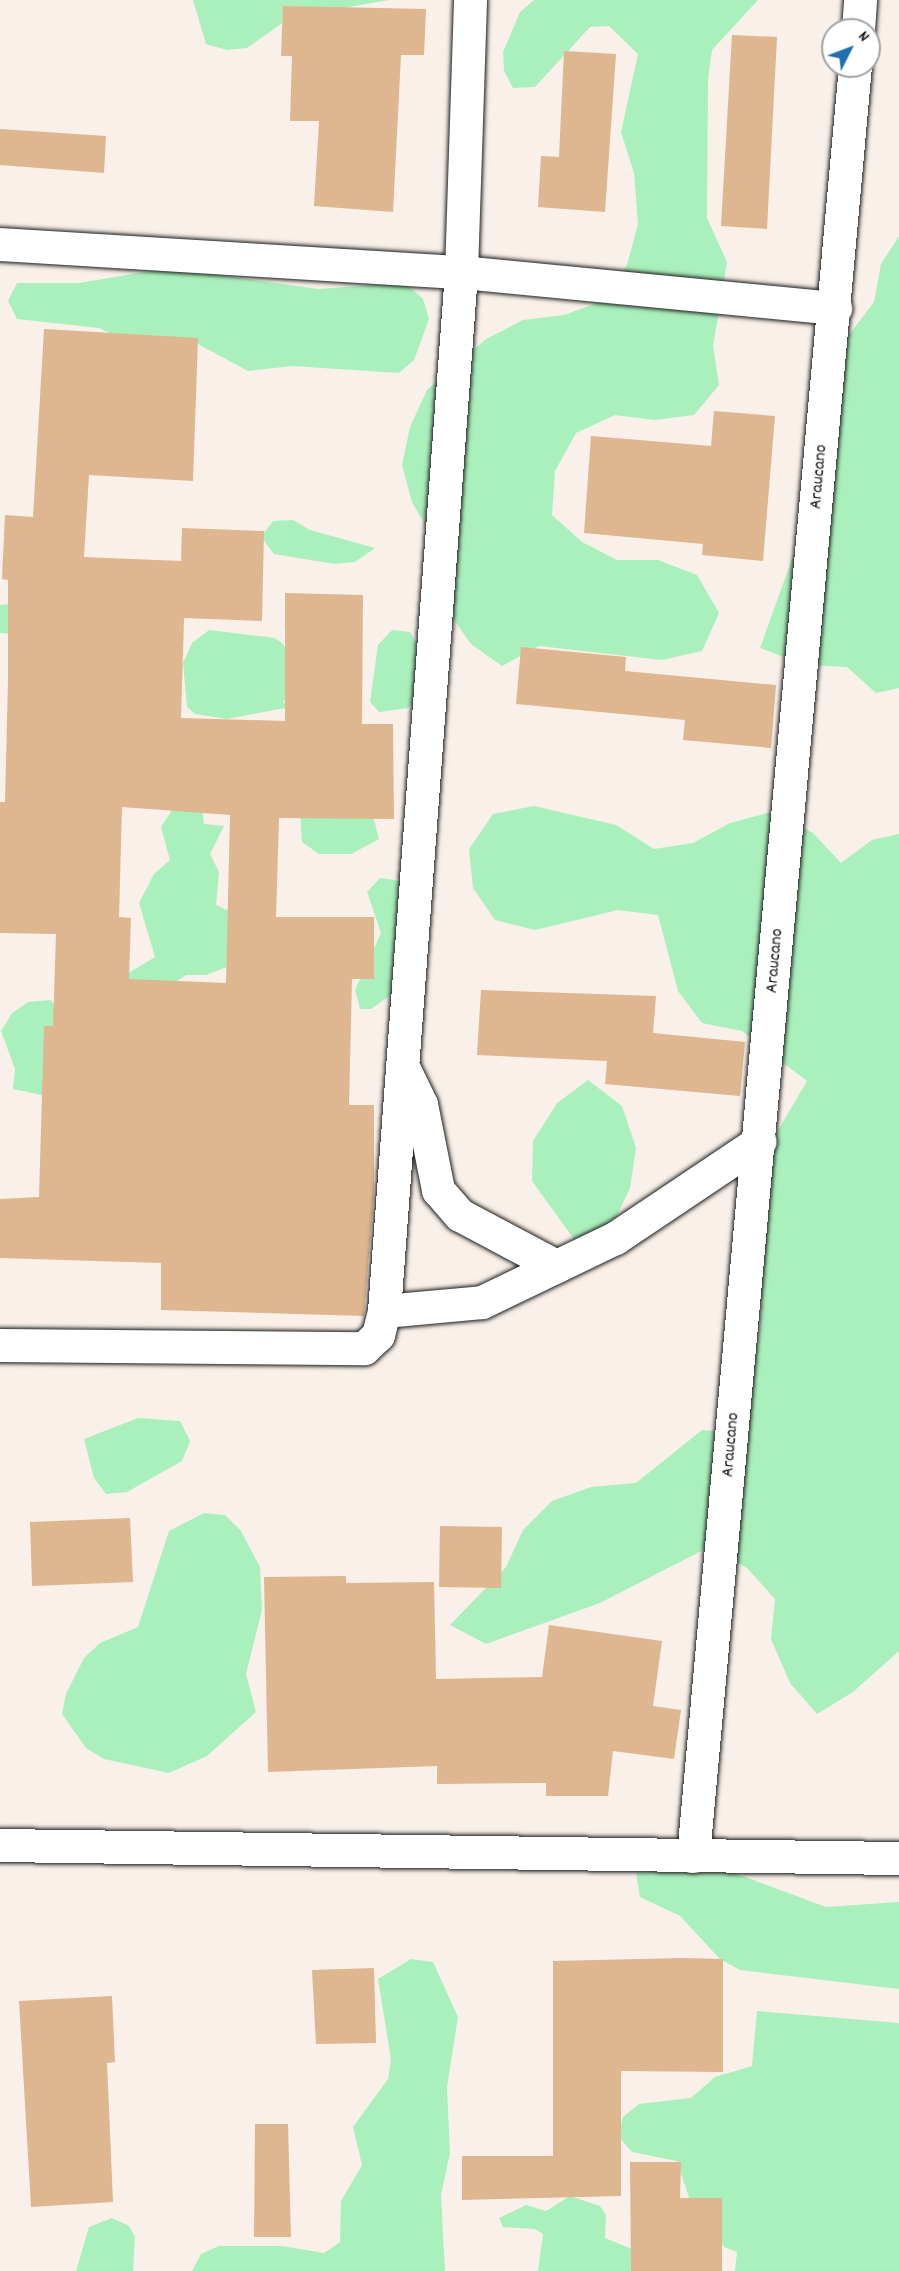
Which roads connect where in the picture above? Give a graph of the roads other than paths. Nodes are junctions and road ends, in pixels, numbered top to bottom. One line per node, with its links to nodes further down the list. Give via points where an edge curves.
1 (470, 0): 6 (street)
2 (860, 0): 3 (street)
3 (859, 18)
4 (854, 78): 7 (street, Araucano)
5 (0, 244): 6 (street)
6 (461, 272): 7 (street); 8 (street)
7 (835, 308): 9 (street, Araucano)
8 (401, 1063): 10 (street, via 421,1104 438,1190 460,1215); 11 (street)
9 (760, 1141): 10 (street, via 615,1238); 14 (street, Araucano)
10 (556, 1266): 11 (street, via 482,1302)
11 (384, 1311): 12 (street, via 378,1335 364,1348)
12 (0, 1345)
13 (0, 1845): 14 (street)
14 (693, 1856): 15 (street)
15 (899, 1858)

